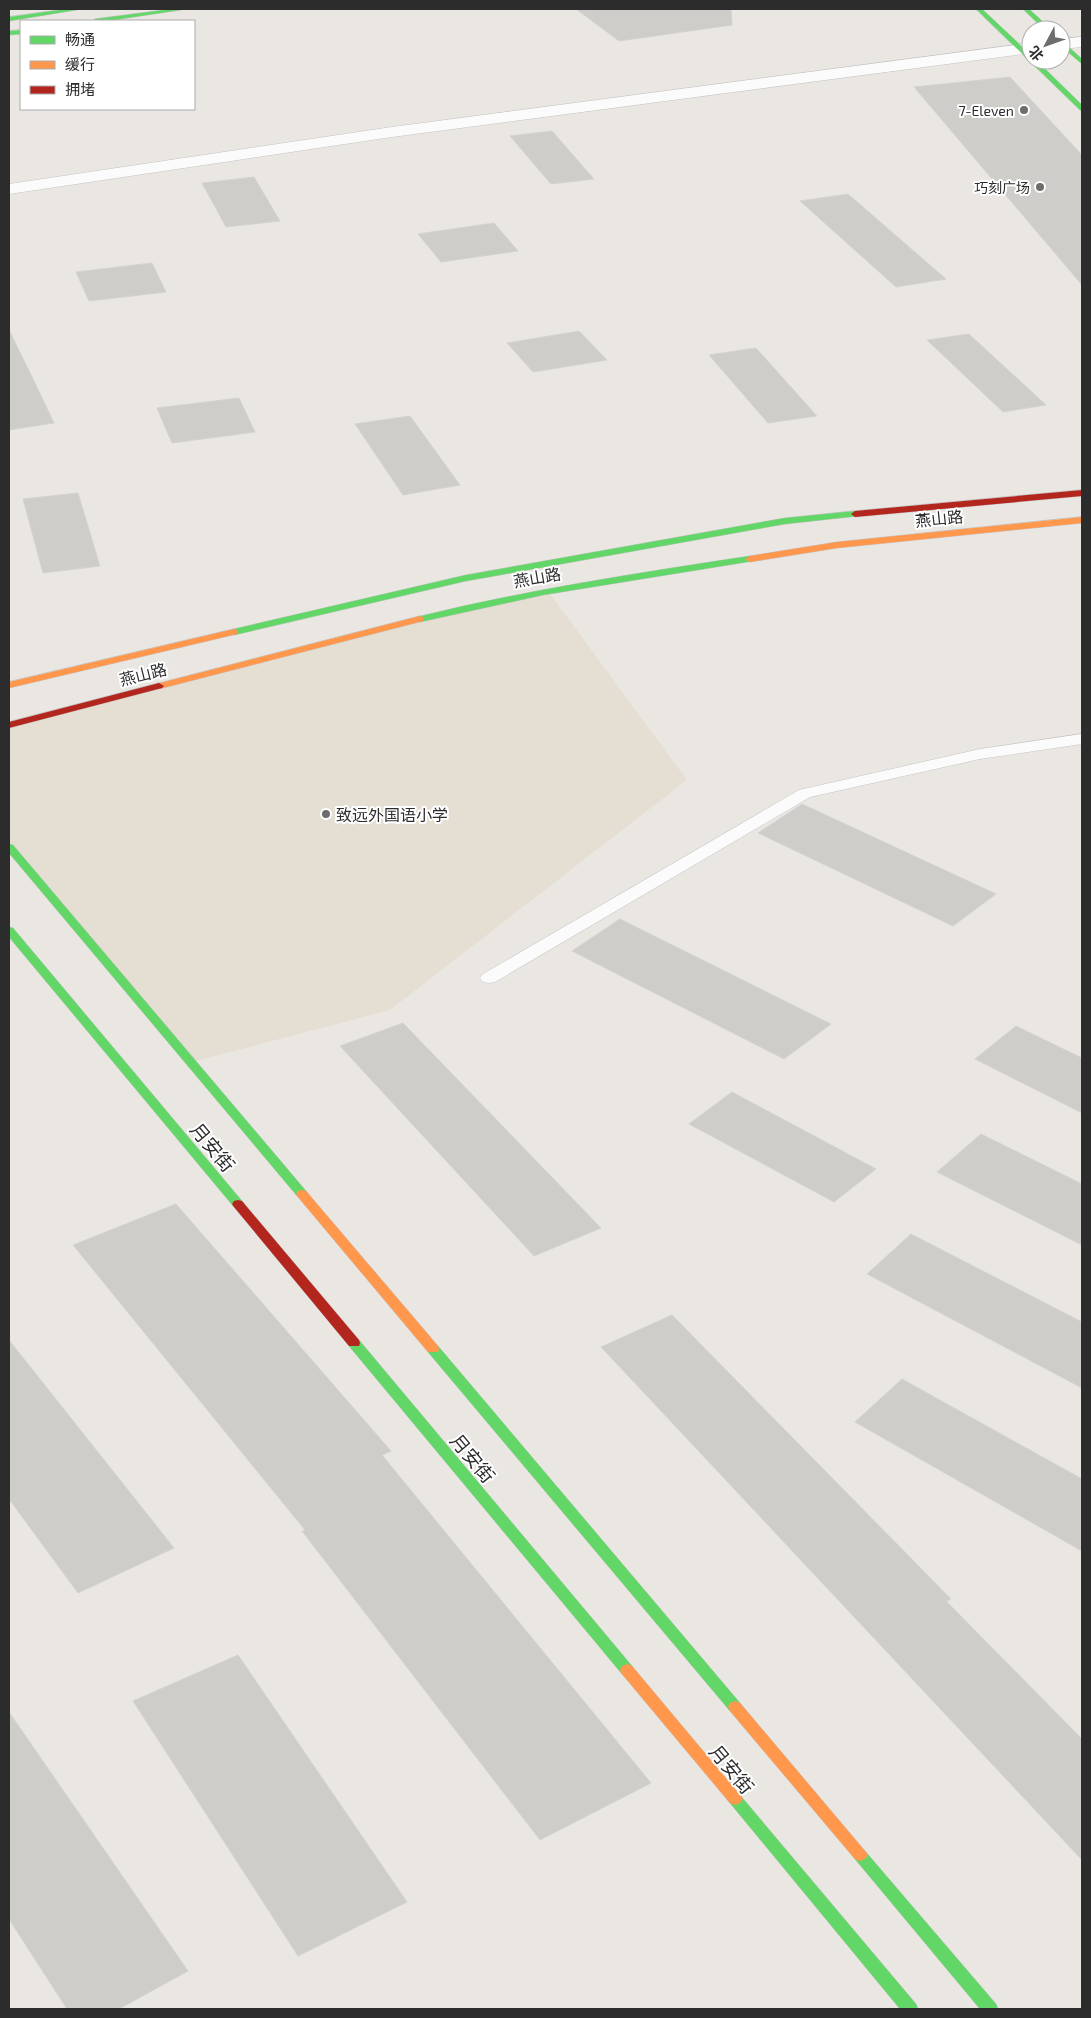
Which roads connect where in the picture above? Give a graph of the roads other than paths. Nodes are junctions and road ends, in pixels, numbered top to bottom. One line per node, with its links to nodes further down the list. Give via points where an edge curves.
1 (79, 9): 5 (street)
2 (184, 9): 6 (street)
3 (979, 9): 8 (street)
4 (1026, 9): 7 (street)
5 (9, 18)
6 (102, 20)
7 (1038, 20)
8 (1021, 47)
9 (1071, 52): 11 (street)
10 (1021, 55): 14 (street, via 392,132)
11 (1082, 62)
12 (1044, 70): 13 (street)
13 (1082, 109)
14 (9, 189)
15 (1082, 492): 17 (street, 燕山路, via 785,522 485,575)
16 (1082, 520): 18 (street, 燕山路, via 837,545 548,591 476,605)
17 (9, 686)
18 (9, 725)
19 (1082, 739): 22 (lane, via 980,754 805,793)
20 (9, 847): 24 (street)
21 (9, 930): 23 (street, 月安街)
22 (490, 978)
23 (910, 2009)
24 (990, 2009)

